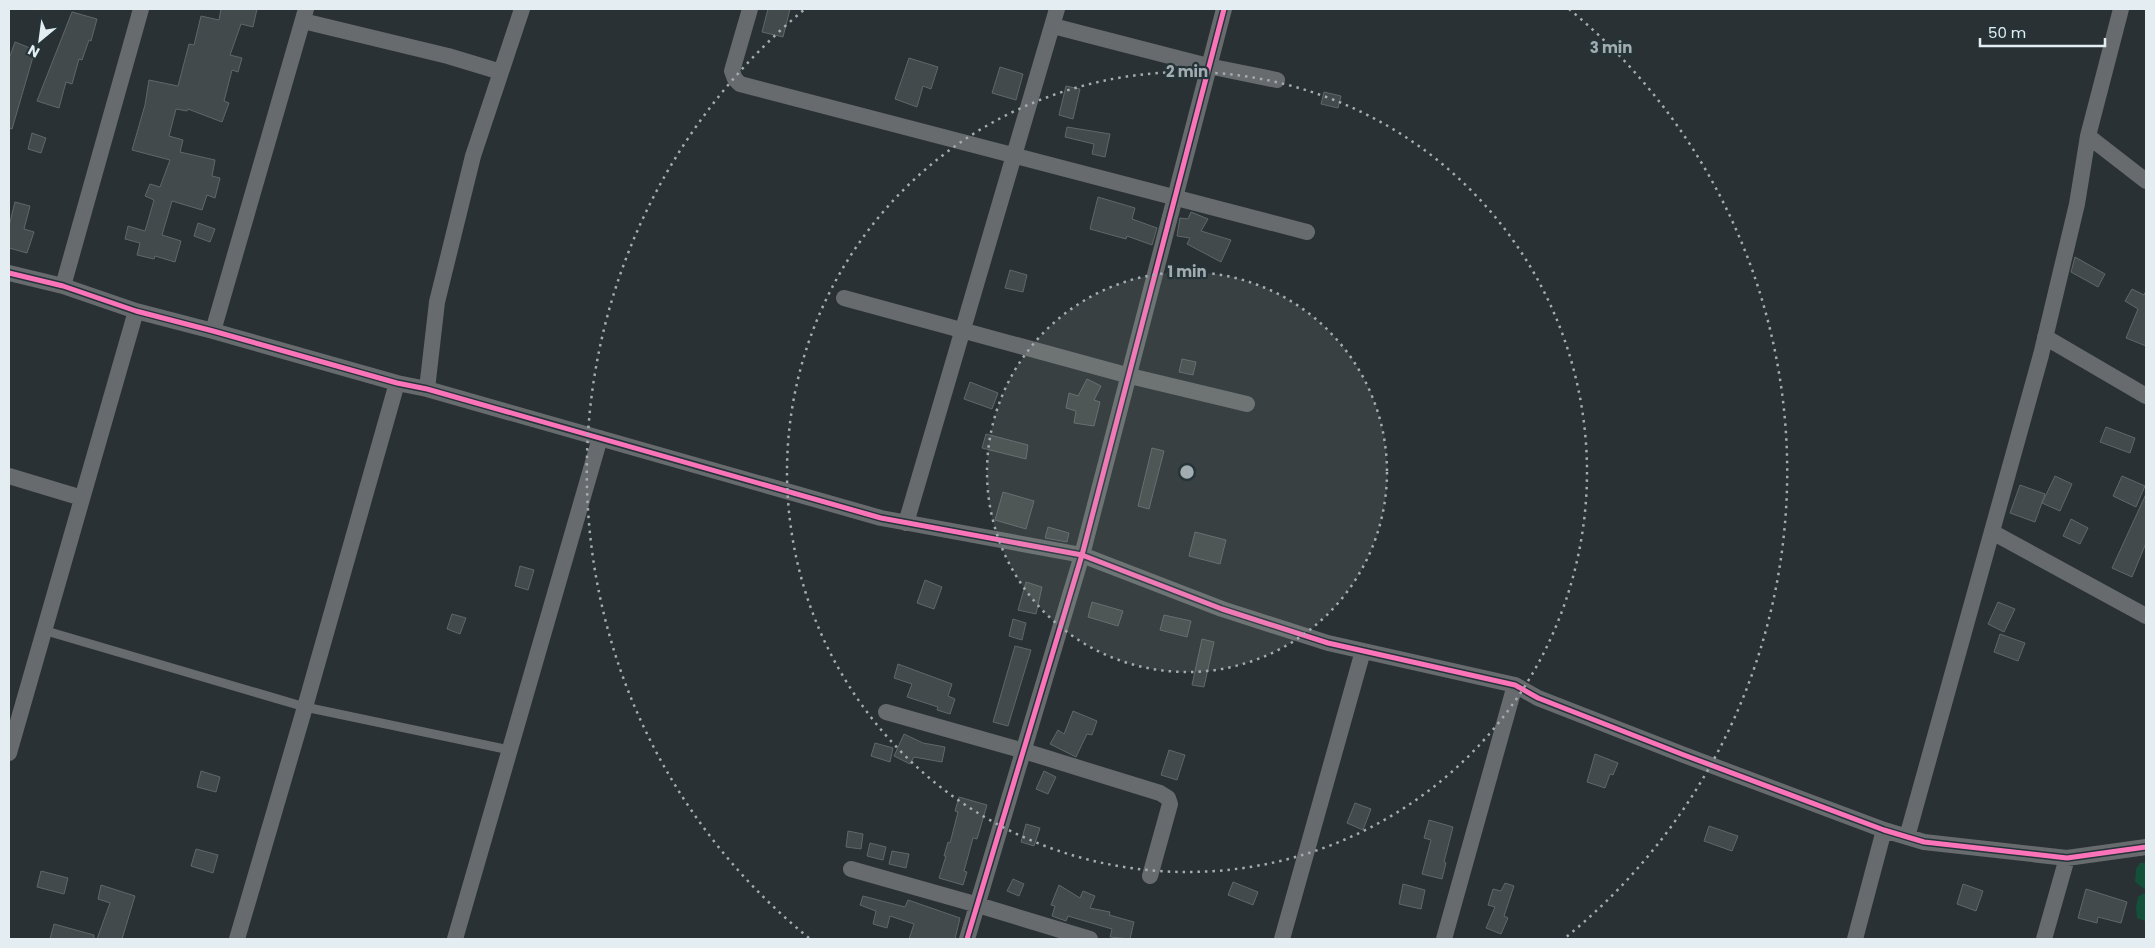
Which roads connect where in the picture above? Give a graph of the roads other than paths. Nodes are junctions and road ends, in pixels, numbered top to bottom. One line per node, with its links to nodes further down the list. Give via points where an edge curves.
1 (142, 9): 18 (street)
2 (522, 9): 10 (street)
3 (750, 9): 13 (street, via 732,71 740,84)
4 (1057, 9): 8 (street)
5 (1224, 9): 9 (street)
6 (2121, 9): 12 (street)
7 (304, 15): 10 (street); 21 (street)
8 (1053, 26): 9 (street); 13 (street)
9 (1208, 66): 11 (street); 15 (street)
10 (501, 72): 26 (street, via 473,156 437,302)
11 (1277, 80)
12 (2088, 136): 14 (street); 23 (street, via 2077,204)
13 (1014, 155): 15 (street); 22 (street)
14 (2146, 181)
15 (1175, 198): 16 (street); 24 (street)
16 (1307, 232)
17 (9, 272): 18 (street)
18 (63, 286): 20 (street)
19 (844, 298): 22 (street)
20 (136, 311): 21 (street); 31 (street)
21 (213, 330): 25 (street)
22 (963, 330): 24 (street); 32 (street)
23 (2045, 337): 27 (street); 33 (street)
24 (1130, 376): 28 (street); 34 (street)
25 (397, 382): 26 (street); 39 (street)
26 (427, 389): 29 (street)
27 (2146, 396)
28 (1247, 404)
29 (600, 438): 32 (street); 41 (street)
30 (9, 476): 31 (street)
31 (82, 498): 36 (street)
32 (906, 523): 34 (street)
33 (1992, 532): 35 (street); 45 (street)
34 (1082, 555): 37 (street, via 1222,609); 42 (street)
35 (2146, 616)
36 (43, 630): 39 (lane); 43 (street)
37 (1363, 651): 38 (street); 55 (street)
38 (1515, 686): 44 (street, via 1547,702); 56 (street)
39 (305, 707): 41 (lane); 51 (street)
40 (886, 712): 42 (street)
41 (510, 750): 52 (street)
42 (1024, 751): 49 (street, via 1168,798 1170,804); 50 (street)
43 (9, 753)
44 (1884, 830): 45 (street); 57 (street)
45 (1907, 837): 47 (street, via 1924,842)
46 (2146, 847): 47 (street)
47 (2067, 858): 58 (street)
48 (851, 869): 50 (street)
49 (1150, 876)
50 (978, 904): 53 (street); 54 (street)
51 (237, 939)
52 (455, 939)
53 (967, 939)
54 (1090, 939)
55 (1282, 939)
56 (1444, 939)
57 (1855, 939)
58 (2044, 939)

